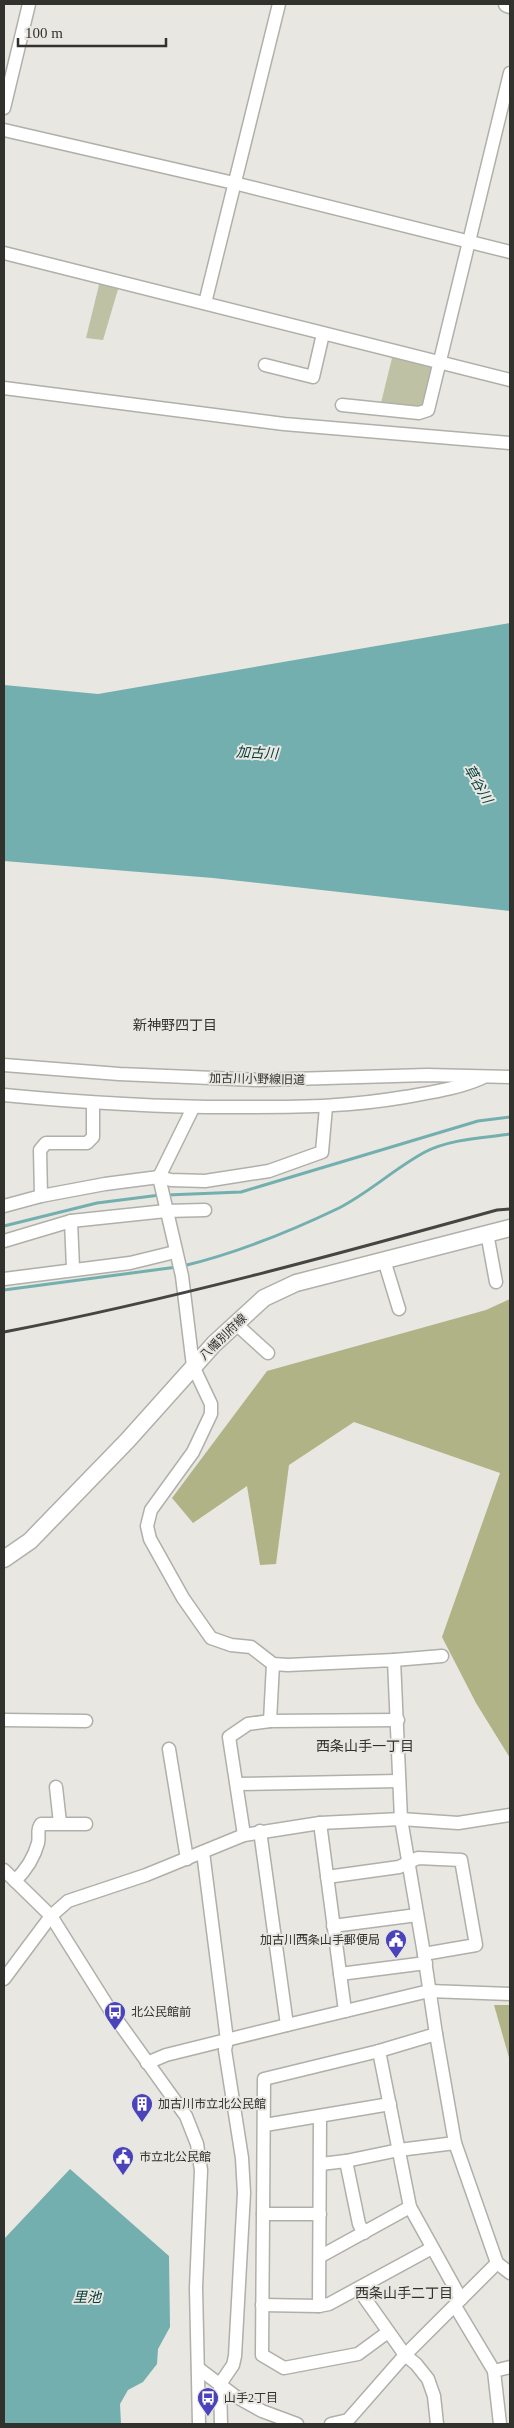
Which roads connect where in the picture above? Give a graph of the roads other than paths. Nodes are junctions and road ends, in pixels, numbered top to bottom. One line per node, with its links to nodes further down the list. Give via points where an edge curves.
1 (29, 4): 4 (street)
2 (279, 4): 6 (street)
3 (510, 73): 7 (street)
4 (4, 108)
5 (4, 130): 6 (street)
6 (234, 183): 7 (street); 10 (street)
7 (470, 243): 8 (street); 12 (street)
8 (510, 252)
9 (4, 253): 10 (street)
10 (205, 303): 11 (street)
11 (323, 334): 12 (street); 13 (street, via 313,376)
12 (441, 363): 14 (street); 16 (street, via 425,412)
13 (265, 365)
14 (510, 380)
15 (4, 388): 17 (street, via 284,424)
16 (342, 406)
17 (510, 443)
18 (4, 1065): 19 (street, 加古川小野線旧道, via 259,1080 427,1074)
19 (486, 1076): 20 (street, 加古川小野線旧道); 23 (street, via 462,1087 359,1105)
20 (510, 1077)
21 (4, 1095): 22 (street)
22 (93, 1103): 24 (street); 26 (street, via 93,1137 87,1143 46,1143 40,1150)
23 (326, 1107): 24 (street); 25 (street, via 322,1152 270,1171 205,1181)
24 (192, 1108): 25 (street)
25 (159, 1180): 26 (street); 29 (street)
26 (41, 1196): 27 (street)
27 (4, 1206)
28 (205, 1210): 29 (street)
29 (166, 1211): 30 (street); 34 (street)
30 (71, 1221): 33 (street); 36 (street)
31 (510, 1228): 32 (main road, 八幡別府線)
32 (487, 1234): 35 (main road, 八幡別府線); 38 (street)
33 (4, 1241)
34 (175, 1252): 36 (street, via 130,1262); 42 (street, via 182,1276)
35 (384, 1260): 39 (street); 40 (main road, 八幡別府線, via 296,1283 264,1298)
36 (74, 1268): 37 (street)
37 (4, 1279)
38 (496, 1282)
39 (400, 1309)
40 (236, 1324): 41 (street); 42 (main road, 八幡別府線)
41 (268, 1353)
42 (193, 1366): 43 (main road, 八幡別府線, via 127,1441 30,1540); 46 (street, via 212,1414 193,1452 151,1510 147,1526 150,1539 183,1598 212,1638 231,1645 251,1646)
43 (4, 1559)
44 (442, 1656): 45 (street)
45 (394, 1660): 46 (street); 48 (street)
46 (273, 1664): 49 (street)
47 (4, 1720): 50 (street)
48 (398, 1720): 49 (street); 52 (street)
49 (270, 1721): 53 (street, via 248,1724 229,1737)
50 (86, 1722)
51 (169, 1749): 63 (street)
52 (398, 1781): 53 (street); 56 (street)
53 (237, 1784): 61 (street)
54 (56, 1787): 57 (street)
55 (510, 1815): 56 (street, via 458,1823)
56 (401, 1819): 58 (street); 64 (street)
57 (60, 1823): 59 (street); 67 (street, via 39,1826 38,1842 27,1870)
58 (320, 1823): 60 (street); 66 (street)
59 (86, 1824)
60 (260, 1831): 61 (street); 77 (street)
61 (244, 1835): 62 (street)
62 (204, 1852): 63 (street); 79 (street)
63 (187, 1859): 69 (street, via 68,1901)
64 (408, 1863): 66 (street); 68 (street); 71 (street, via 418,1858 461,1860 476,1945)
65 (4, 1870): 67 (street)
66 (327, 1877): 70 (street)
67 (15, 1880): 69 (street)
68 (417, 1915): 70 (street); 71 (street)
69 (51, 1916): 73 (street); 81 (street)
70 (334, 1926): 72 (street)
71 (425, 1958): 72 (street); 74 (street)
72 (340, 1974): 76 (street)
73 (4, 1979)
74 (429, 1991): 75 (street); 76 (street); 78 (street)
75 (510, 1994)
76 (345, 2011): 77 (street)
77 (287, 2025): 79 (street)
78 (436, 2034): 80 (street); 85 (street)
79 (227, 2040): 81 (street); 106 (street, via 244,2193 235,2356)
80 (379, 2051): 82 (street); 84 (street, via 264,2079)
81 (147, 2063): 104 (street, via 186,2116 197,2144 201,2170 196,2288)
82 (390, 2104): 83 (street); 86 (street)
83 (320, 2117): 84 (street); 88 (street)
84 (265, 2125): 90 (street)
85 (455, 2143): 86 (street); 95 (street)
86 (398, 2150): 87 (street); 89 (street)
87 (346, 2161): 88 (street); 92 (street, via 359,2224)
88 (321, 2164): 91 (street)
89 (410, 2207): 92 (street); 93 (street)
90 (263, 2214): 91 (street); 99 (street)
91 (320, 2214): 94 (street)
92 (364, 2233): 94 (street)
93 (432, 2248): 97 (street); 98 (street)
94 (321, 2256): 100 (street)
95 (497, 2263): 96 (street); 98 (street)
96 (510, 2273)
97 (359, 2290): 100 (street); 101 (street)
98 (458, 2302): 102 (street); 105 (street)
99 (262, 2305): 100 (street); 101 (street, via 262,2355 284,2368 358,2354)
100 (319, 2306)
101 (388, 2332): 102 (street)
102 (405, 2355): 107 (street); 112 (street, via 428,2379 434,2396)
103 (510, 2367): 105 (street)
104 (198, 2368): 106 (street); 108 (street)
105 (494, 2371): 113 (street)
106 (220, 2384): 109 (street); 110 (street, via 262,2411)
107 (348, 2422): 111 (street)
108 (199, 2424)
109 (221, 2424)
110 (297, 2424)
111 (331, 2424)
112 (437, 2424)
113 (500, 2424)

